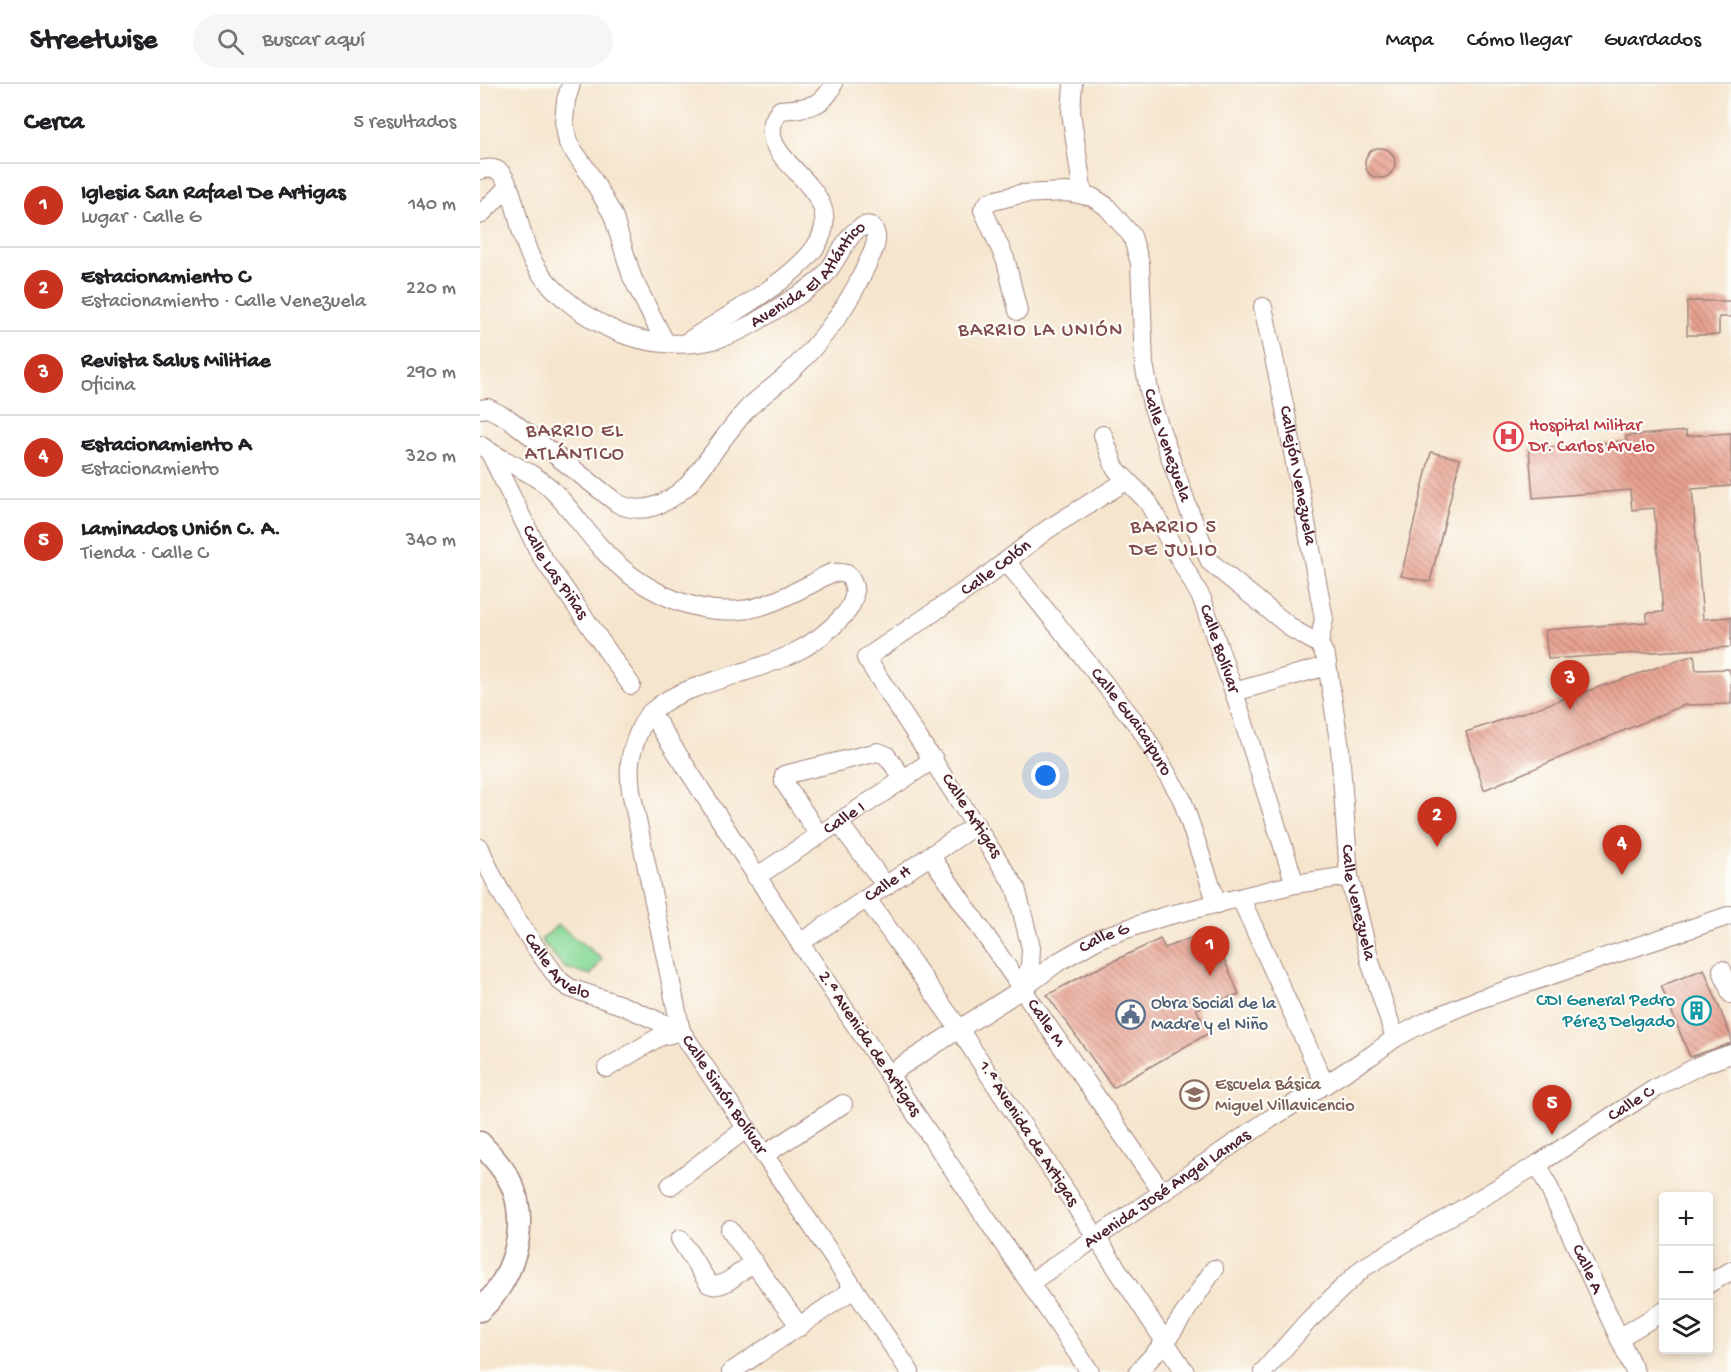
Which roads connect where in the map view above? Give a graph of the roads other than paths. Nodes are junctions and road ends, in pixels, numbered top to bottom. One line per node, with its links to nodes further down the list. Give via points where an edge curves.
1 (571, 84): 10 (street, via 564,121 568,143 613,215 632,277)
2 (833, 84): 11 (street, via 824,98 806,109 780,110 772,130 782,158 815,191 822,206 824,228 818,243 779,282)
3 (1073, 84): 6 (street, via 1071,112)
4 (480, 170): 5 (street, Avenida El Atlántico, via 497,170)
5 (508, 188): 7 (street); 10 (street, Avenida El Atlántico, via 533,263 565,299 625,336)
6 (1083, 195): 9 (street, Calle Venezuela, via 1035,192 989,202 983,210 1006,261); 16 (street, Calle Venezuela, via 1106,206 1132,236 1140,263 1144,364 1152,405)
7 (480, 215)
8 (1263, 307): 21 (street, Callejón Venezuela, via 1324,619)
9 (1018, 310)
10 (665, 342): 11 (street, Avenida El Atlántico)
11 (686, 343): 12 (street, Avenida El Atlántico, via 715,340 772,312 821,279 855,231 868,225 875,231 874,247 859,282 828,332 751,405 688,485 663,503 628,509 509,419 488,408)
12 (480, 409)
13 (1103, 435): 15 (street, Calle Bolívar, via 1114,468)
14 (485, 449): 24 (street, Calle Las Piñas, via 540,554); 26 (street, via 549,488 629,576 683,603 715,610 757,608 831,573 850,577 855,592 850,609 794,655 694,688)
15 (1126, 481): 17 (street, Calle Bolívar, via 1140,492); 18 (street, Calle Colón, via 1048,529)
16 (1187, 505): 17 (street); 19 (street, Calle Venezuela)
17 (1159, 519): 20 (street, Calle Bolívar)
18 (1006, 561): 22 (street, Calle Colón); 40 (street, Calle Guaicaipuro, via 1140,728 1182,799)
19 (1210, 562): 20 (street); 21 (street, Calle Venezuela, via 1294,630)
20 (1202, 599): 25 (street, Calle Bolívar)
21 (1319, 644): 23 (street, Calle Venezuela)
22 (866, 658): 27 (street, Calle Artigas)
23 (1327, 666): 25 (street); 34 (street, Calle Venezuela, via 1340,748)
24 (631, 685)
25 (1234, 692): 36 (street, Calle Bolívar)
26 (651, 713): 35 (street, 2.ª Avenida de Artigas); 47 (street, Calle Simón Bolívar, via 630,761 631,791)
27 (934, 759): 28 (street, Calle I); 30 (street, Calle Artigas)
28 (903, 778): 29 (street, Calle I); 31 (street, via 886,754 878,752 784,775)
29 (839, 823): 31 (street, Calle I); 37 (street)
30 (976, 825): 33 (street, Calle H); 44 (street, Calle Artigas, via 1016,888 1022,906 1031,948)
31 (819, 835): 35 (street, Calle I)
32 (480, 849): 47 (street, Calle Arvelo, via 500,893 560,981)
33 (930, 855): 37 (street, Calle H); 44 (street, Calle M)
34 (1349, 876): 36 (street, Calle G); 48 (street, Calle Venezuela, via 1370,961)
35 (756, 877): 42 (street, 2.ª Avenida de Artigas)
36 (1295, 884): 39 (street, Calle G)
37 (886, 886): 38 (street, Calle H)
38 (867, 899): 42 (street, Calle H); 46 (street, 1.ª Avenida de Artigas)
39 (1241, 899): 40 (street, Calle G); 52 (street)
40 (1217, 904): 44 (street, Calle G, via 1100,938)
41 (1731, 915): 48 (street, Avenida José Angel Lamas, via 1477,1000)
42 (800, 943): 51 (street, 2.ª Avenida de Artigas)
43 (1722, 970): 45 (street)
44 (1022, 989): 46 (street, Calle G); 59 (street, Calle M)
45 (1731, 994)
46 (959, 1029): 51 (street, Calle G); 61 (street, 1.ª Avenida de Artigas)
47 (681, 1031): 50 (street, via 659,1037); 54 (street, Calle Simón Bolívar)
48 (1395, 1038): 52 (street, Avenida José Angel Lamas)
49 (1731, 1054): 57 (street, Calle C, via 1656,1088)
50 (607, 1068)
51 (889, 1074): 67 (street, 2.ª Avenida de Artigas)
52 (1324, 1085): 59 (street, Avenida José Angel Lamas)
53 (843, 1104): 56 (street)
54 (747, 1128): 56 (street, Calle Simón Bolívar); 58 (street)
55 (480, 1143): 69 (main road, via 510,1182 518,1214 510,1267 502,1286)
56 (764, 1155): 68 (street, Calle Simón Bolívar)
57 (1538, 1164): 72 (street, Calle A); 79 (street, Calle C, via 1363,1268)
58 (670, 1186)
59 (1162, 1192): 61 (street, Avenida José Angel Lamas)
60 (730, 1230): 63 (street)
61 (1096, 1238): 67 (street, Avenida José Angel Lamas); 73 (street, 1.ª Avenida de Artigas)
62 (680, 1239): 63 (street, via 712,1286 720,1286)
63 (754, 1262): 71 (street)
64 (1214, 1269): 73 (street)
65 (1731, 1271): 66 (street)
66 (1713, 1281)
67 (1031, 1282): 76 (street, 2.ª Avenida de Artigas)
68 (854, 1289): 71 (street); 75 (street, Calle Simón Bolívar)
69 (480, 1310)
70 (1659, 1314): 72 (street)
71 (800, 1327): 74 (street)
72 (1619, 1338): 80 (street, Calle A)
73 (1166, 1341): 77 (street); 78 (street, 1.ª Avenida de Artigas)
74 (730, 1372)
75 (910, 1372)
76 (1090, 1372)
77 (1138, 1372)
78 (1185, 1372)
79 (1263, 1372)
80 (1635, 1372)

